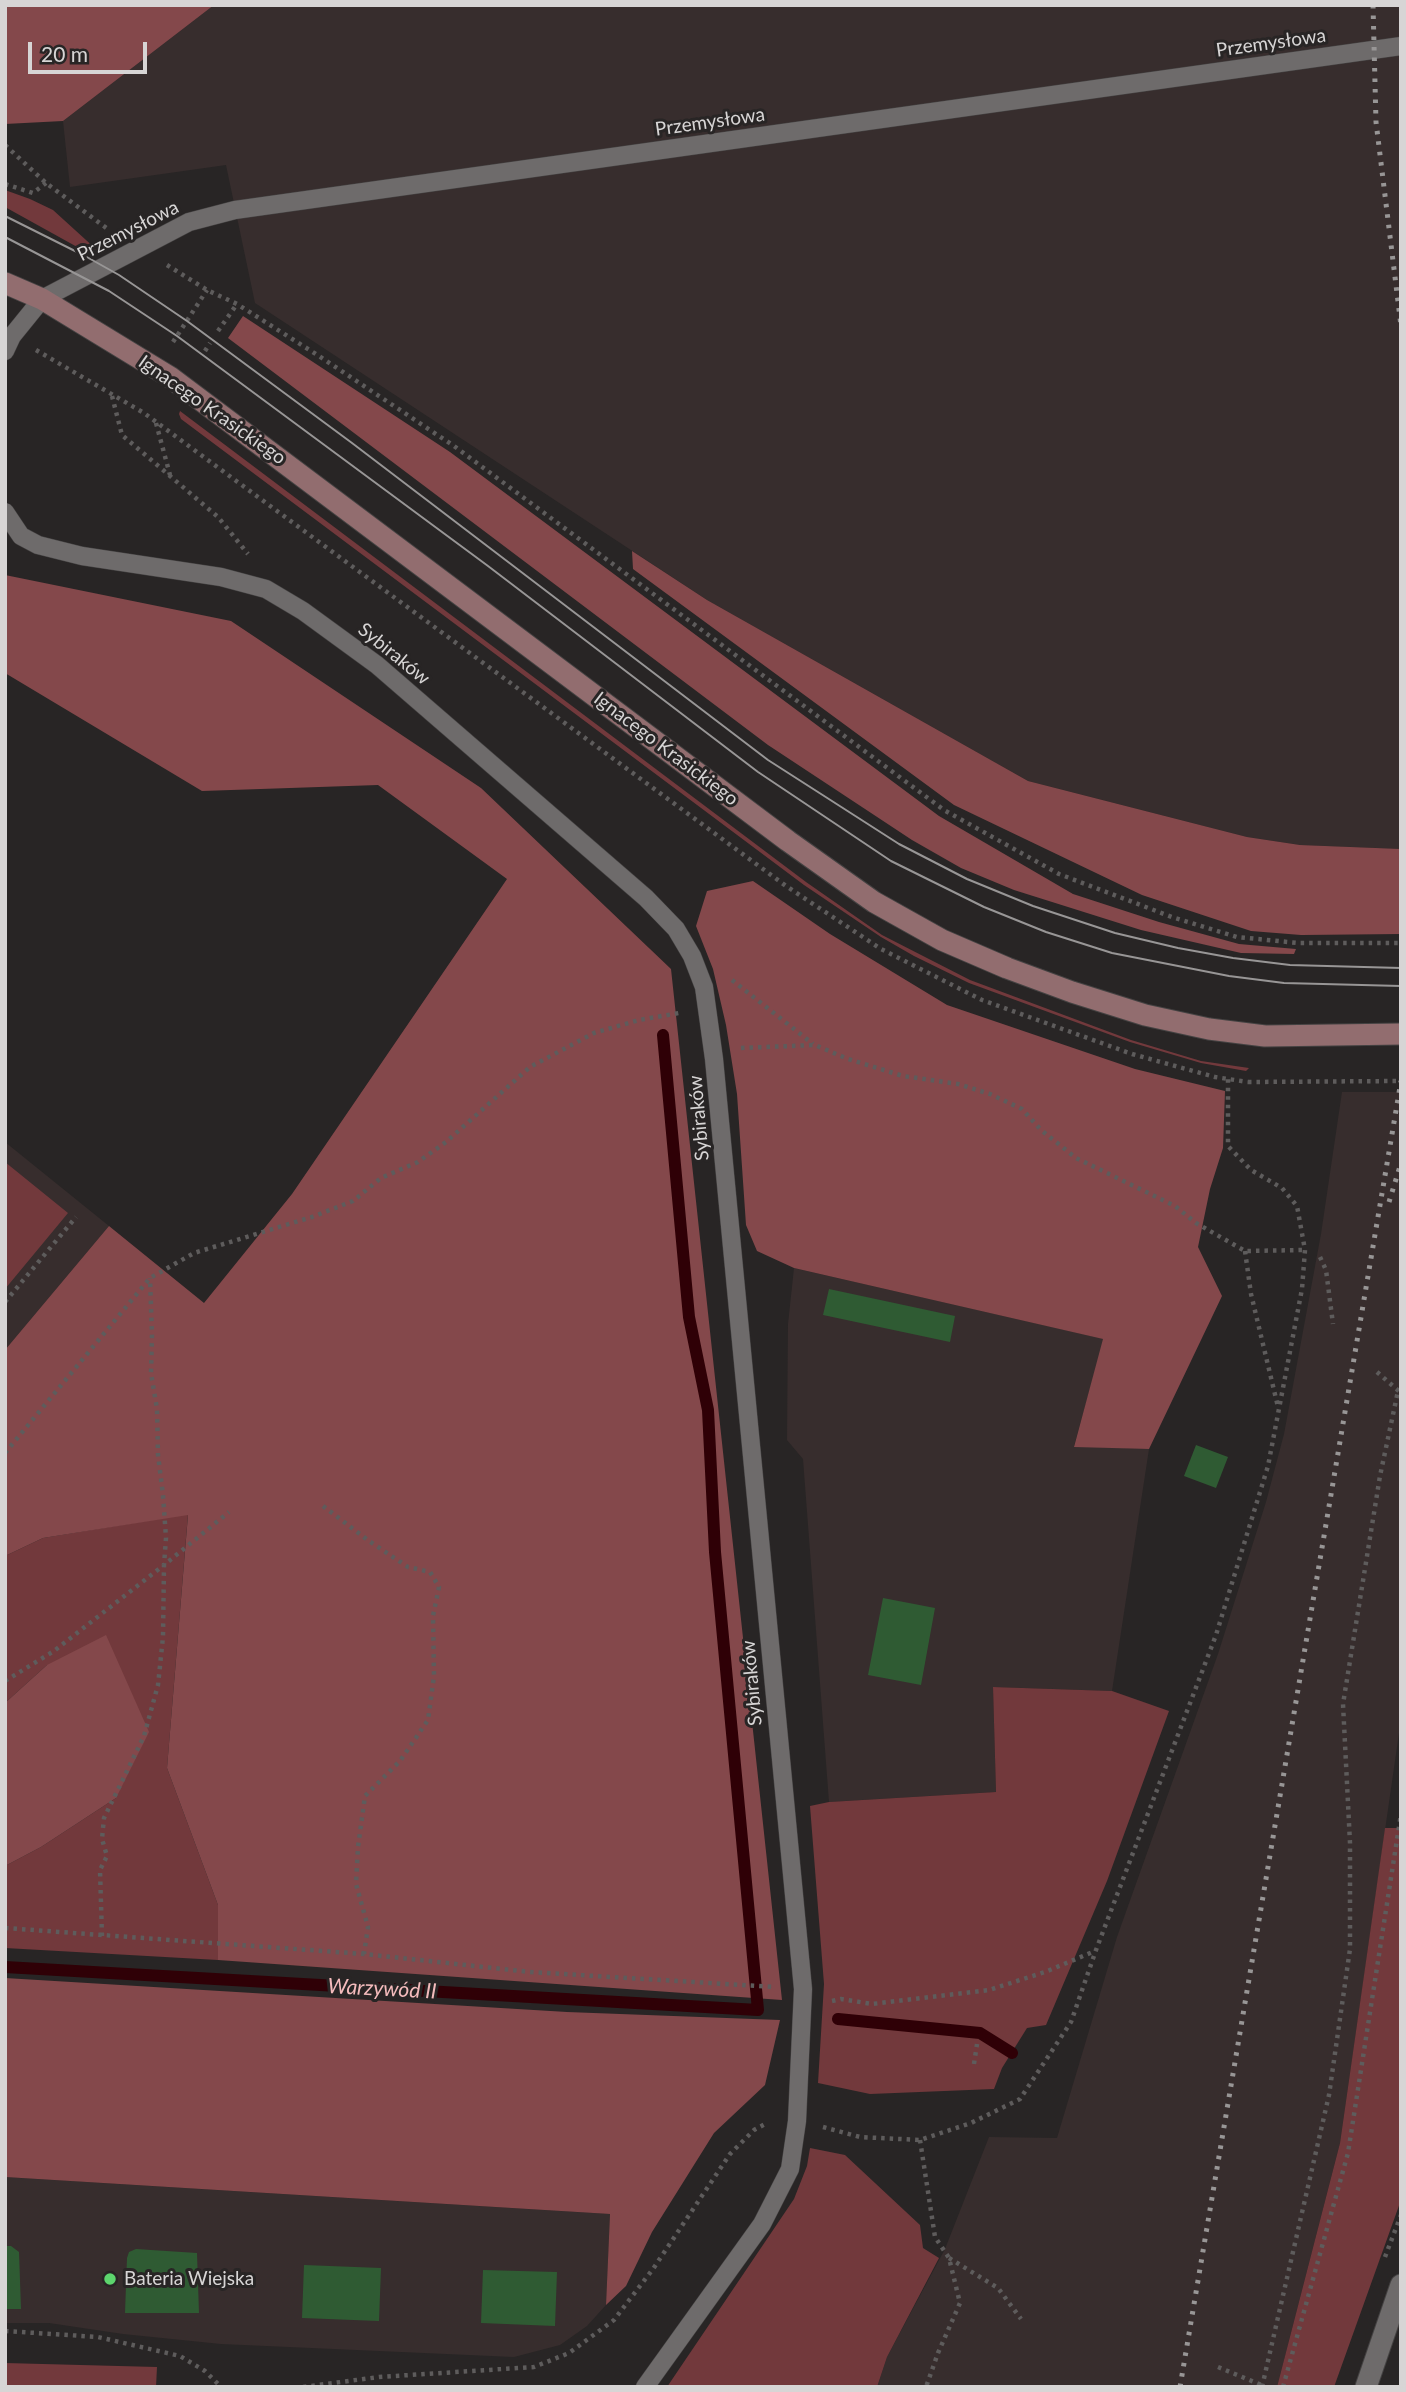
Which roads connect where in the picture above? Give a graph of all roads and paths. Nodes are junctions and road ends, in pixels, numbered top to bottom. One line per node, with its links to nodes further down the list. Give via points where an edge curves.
1 (1401, 46): 5 (lane, Przemysłowa, via 235,210 189,222)
2 (5, 145): 3 (path)
3 (46, 183): 4 (path, via 33,193); 5 (path, via 105,228)
4 (5, 184)
5 (139, 247): 7 (path); 8 (lane, Przemysłowa)
6 (5, 283): 8 (street, Ignacego Krasickiego)
7 (207, 290): 9 (path); 12 (path)
8 (43, 299): 11 (lane); 24 (street, Ignacego Krasickiego, via 170,377 788,841 874,902 942,940 1072,992 1209,1029 1265,1036)
9 (237, 304): 10 (path); 21 (path, via 454,446 944,810 1059,874 1237,937 1298,943)
10 (218, 331)
11 (9, 343): 15 (path)
12 (172, 343)
13 (210, 343): 14 (path)
14 (205, 351)
15 (112, 396): 16 (path); 17 (path, via 122,435)
16 (156, 422): 17 (path); 20 (path)
17 (171, 476): 19 (path, via 218,517 247,552)
18 (5, 512): 19 (lane, Sybiraków, via 21,536 38,545)
19 (266, 589): 22 (lane, Sybiraków, via 377,665 646,898 676,929)
20 (786, 886)
21 (1401, 943)
22 (692, 956): 23 (lane, Sybiraków); 25 (path, via 741,985)
23 (707, 1008): 26 (lane, Sybiraków); 34 (path, via 594,1033 530,1068 446,1142 418,1162 381,1178 353,1201 194,1253)
24 (1401, 1034)
25 (815, 1045): 26 (path, via 741,1048); 32 (path, via 903,1076 958,1084 1022,1109 1076,1158 1175,1206)
26 (714, 1059): 50 (lane, Sybiraków)
27 (1228, 1079): 31 (path, via 1228,1146 1251,1170 1282,1188 1297,1206)
28 (1401, 1081): 29 (path, bridge)
29 (1248, 1082)
30 (76, 1217): 35 (path)
31 (1306, 1250): 32 (path); 39 (path)
32 (1245, 1251): 39 (path)
33 (1320, 1257): 36 (path)
34 (150, 1278): 40 (path); 43 (path, via 151,1373 166,1538)
35 (5, 1302)
36 (1333, 1324)
37 (1377, 1372): 38 (path)
38 (1399, 1392): 61 (path, via 1380,1476 1343,1704 1350,1948 1329,2095)
39 (1279, 1412): 48 (path, via 1268,1466 1216,1634)
40 (5, 1454)
41 (323, 1506): 49 (path, via 408,1566 430,1572 439,1587 433,1616 434,1676 428,1720 401,1761 365,1796 356,1884 368,1927)
42 (229, 1512): 43 (path)
43 (164, 1565): 44 (path, via 54,1651); 47 (path, via 158,1685 144,1736 104,1818 107,1857 100,1870)
44 (5, 1681)
45 (1401, 1814): 66 (path, via 1348,2153)
46 (5, 1928): 47 (path)
47 (102, 1936): 49 (path)
48 (1096, 1950): 50 (path, via 989,1990 872,2004); 54 (path, via 1071,2022 1020,2099 971,2123)
49 (364, 1954): 50 (path)
50 (802, 1997): 53 (lane, Sybiraków)
51 (977, 2044): 52 (path)
52 (974, 2064)
53 (797, 2121): 54 (path, via 860,2137); 63 (path, via 771,2121 754,2130 730,2154 614,2320 569,2353 534,2367); 64 (lane, Sybiraków, via 790,2169 762,2224)
54 (919, 2140): 55 (path, via 935,2236)
55 (948, 2259): 58 (path, via 998,2288); 65 (path, via 960,2303)
56 (1401, 2285): 57 (street)
57 (1396, 2312): 67 (street)
58 (1021, 2319)
59 (5, 2331): 62 (path, via 98,2337 180,2356)
60 (1218, 2367): 61 (path)
61 (1263, 2386)
62 (221, 2387)
63 (303, 2387)
64 (645, 2387)
65 (926, 2387)
66 (1283, 2387)
67 (1366, 2387)

